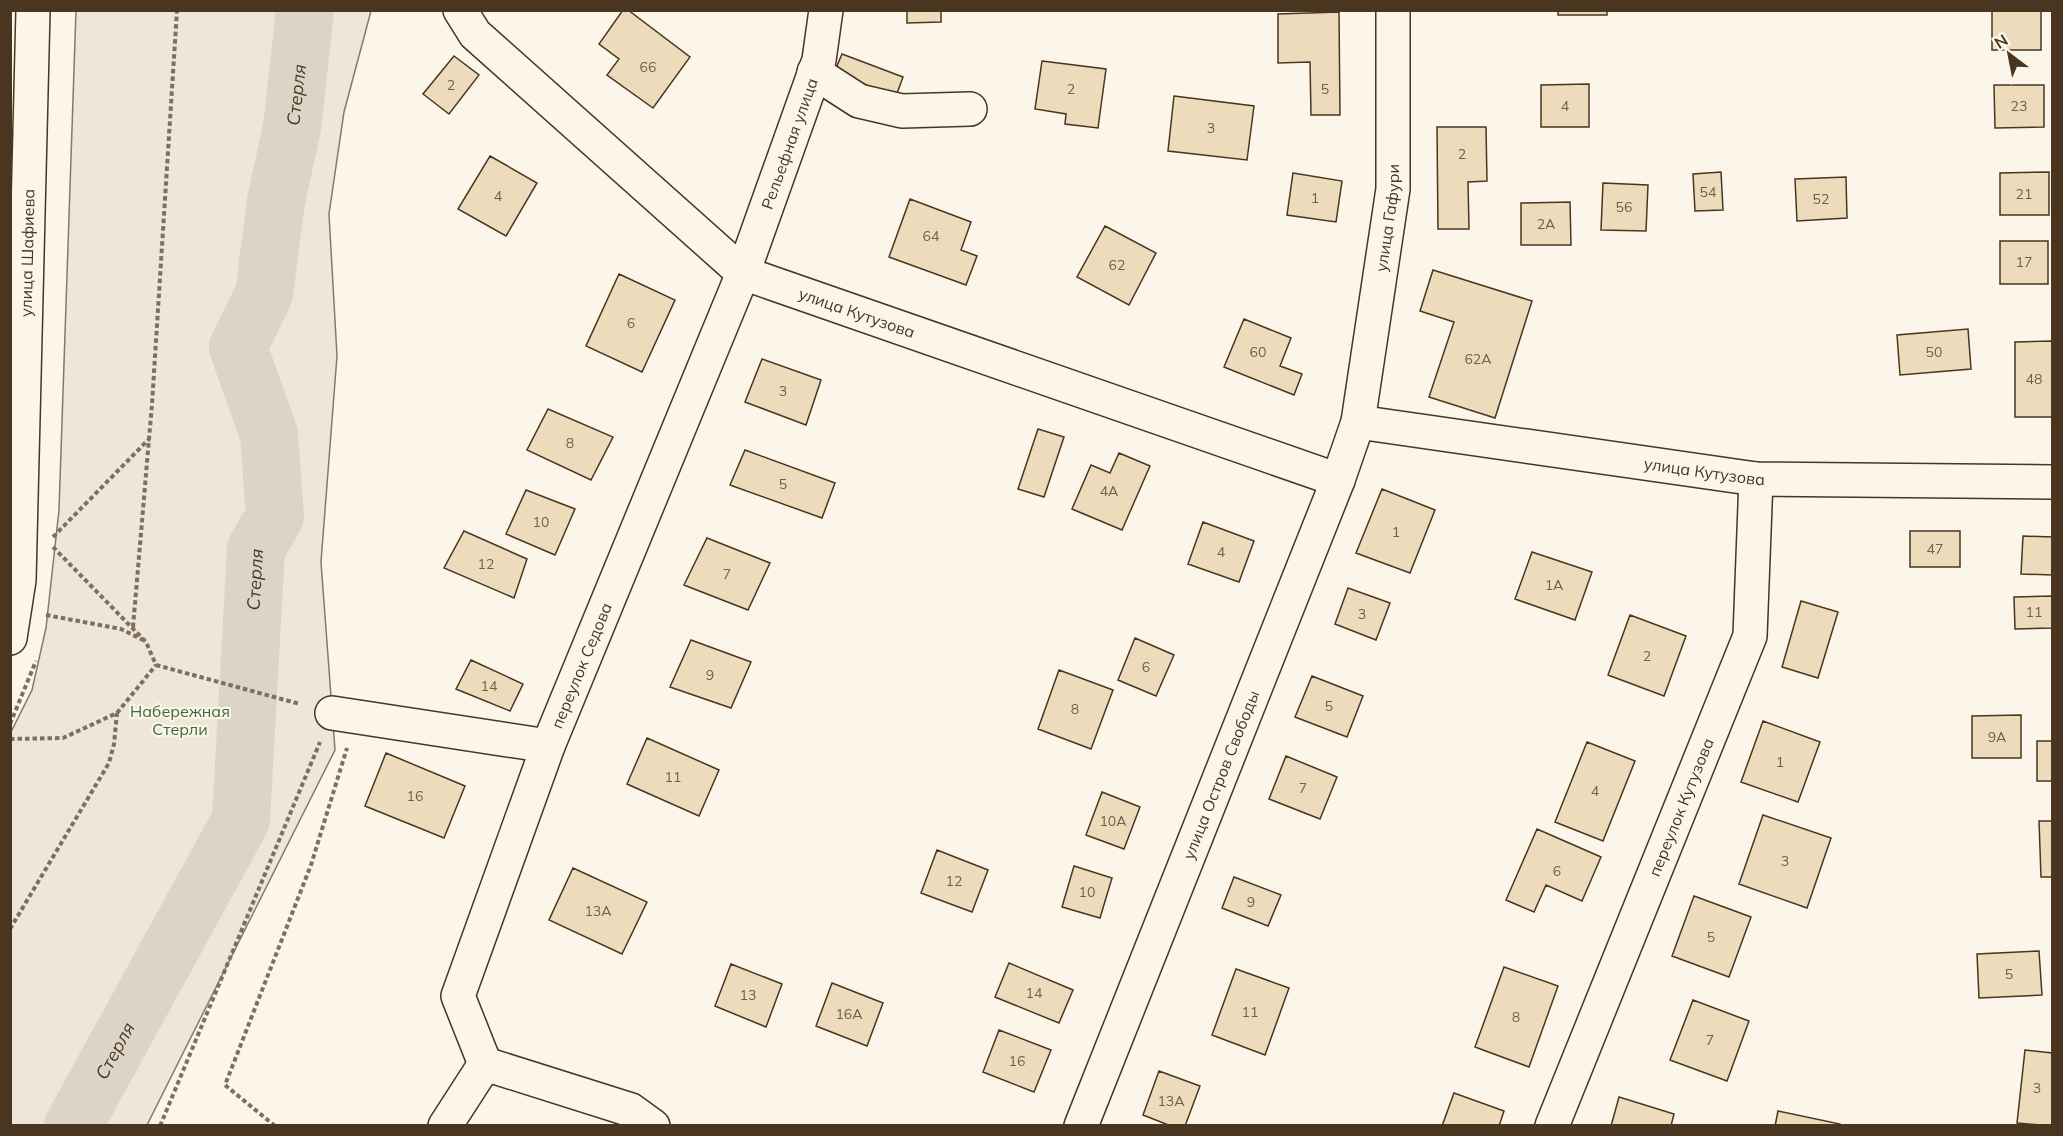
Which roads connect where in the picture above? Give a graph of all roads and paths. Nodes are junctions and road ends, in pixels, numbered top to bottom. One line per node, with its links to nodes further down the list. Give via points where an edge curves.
1 (33, 10): 8 (street, улица Шафиева)
2 (177, 10): 11 (path)
3 (460, 10): 9 (street, улица Кутузова, via 476,34)
4 (826, 10): 6 (street, Рельефная улица)
5 (1393, 10): 10 (street, улица Гафури, via 1393,189)
6 (814, 72): 7 (street, via 869,104 902,111); 9 (street, Рельефная улица)
7 (969, 109)
8 (19, 266): 20 (street, улица Шафиева, via 19,579)
9 (743, 273): 13 (street, улица Кутузова); 28 (street, переулок Седова)
10 (1358, 422): 12 (street, улица Кутузова); 13 (street, улица Остров Свободы)
11 (149, 439): 16 (path); 19 (path)
12 (1756, 479): 14 (street, улица Кутузова); 36 (street, переулок Кутузова, via 1750,636)
13 (1338, 480): 35 (street, улица Остров Свободы)
14 (2052, 482)
15 (49, 530): 16 (path)
16 (48, 542): 17 (path); 19 (path)
17 (47, 552)
18 (42, 614): 21 (path, via 120,629)
19 (133, 628): 21 (path)
20 (10, 638)
21 (146, 642): 23 (path)
22 (39, 654): 26 (path)
23 (156, 665): 24 (path); 25 (path)
24 (117, 713): 27 (path, via 63,738); 29 (path, via 109,763)
25 (344, 715): 28 (street); 31 (path); 32 (path, via 311,865 225,1085)
26 (10, 724)
27 (10, 739)
28 (548, 746): 30 (street, переулок Седова, via 458,996)
29 (10, 928)
30 (484, 1064): 33 (street); 34 (street, via 631,1110)
31 (160, 1125)
32 (275, 1125)
33 (445, 1125)
34 (653, 1125)
35 (1081, 1125)
36 (1552, 1125)

